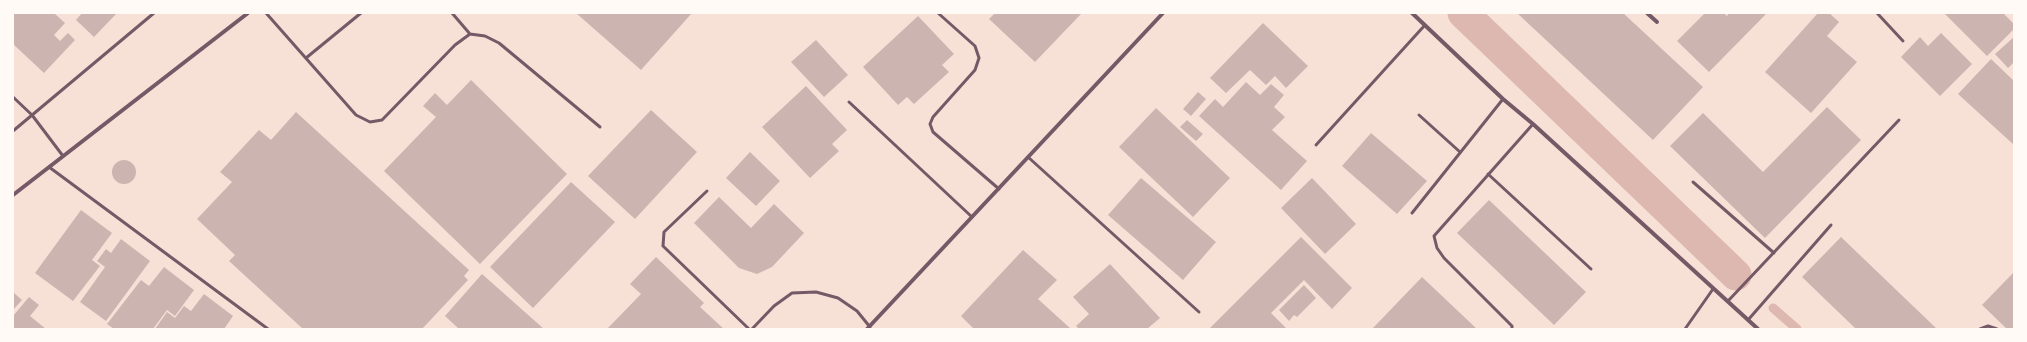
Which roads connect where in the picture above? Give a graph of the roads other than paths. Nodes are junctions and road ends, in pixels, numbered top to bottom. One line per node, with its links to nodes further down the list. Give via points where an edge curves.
1 (154, 13): 19 (lane)
2 (248, 13): 27 (street)
3 (266, 13): 15 (lane)
4 (361, 13): 15 (lane)
5 (452, 13): 13 (lane)
6 (938, 13): 32 (lane, via 975,46 979,58 975,70 933,117 930,124 933,132)
7 (1163, 13): 28 (street)
8 (1412, 13): 12 (street)
9 (1647, 13): 11 (street)
10 (1877, 13): 14 (lane)
11 (1657, 22)
12 (1425, 25): 17 (street); 25 (lane)
13 (470, 34): 15 (lane, via 455,45 382,120 370,122 356,114); 23 (lane, via 485,36 498,43)
14 (1903, 41)
15 (306, 58)
16 (13, 97): 19 (lane)
17 (1503, 99): 22 (street); 26 (lane)
18 (849, 102): 36 (lane)
19 (32, 115): 24 (lane); 27 (lane)
20 (1419, 115): 26 (lane)
21 (1899, 120): 38 (lane)
22 (1533, 124): 30 (lane); 40 (street)
23 (600, 126)
24 (13, 131)
25 (1316, 145)
26 (1460, 152): 35 (lane)
27 (63, 156): 29 (street)
28 (1028, 157): 32 (street); 42 (lane)
29 (49, 167): 34 (street); 45 (lane)
30 (1488, 174): 39 (lane); 48 (lane, via 1434,236 1437,248 1444,258 1512,326)
31 (1693, 182): 38 (lane)
32 (999, 189): 36 (street)
33 (707, 191): 46 (lane, via 664,232 663,246)
34 (13, 195)
35 (1412, 213)
36 (972, 217): 44 (street)
37 (1831, 225): 43 (lane)
38 (1774, 253): 41 (lane)
39 (1591, 269)
40 (1713, 289): 41 (street); 49 (lane)
41 (1728, 301): 43 (street)
42 (1199, 312)
43 (1748, 320): 50 (street)
44 (870, 328): 47 (lane, via 851,306 838,298 816,292 792,294 774,306)
45 (268, 329)
46 (749, 329)
47 (752, 329)
48 (1512, 329)
49 (1685, 329)
50 (1758, 329)
51 (1980, 329): 52 (lane, via 1988,326)
52 (1997, 329)

